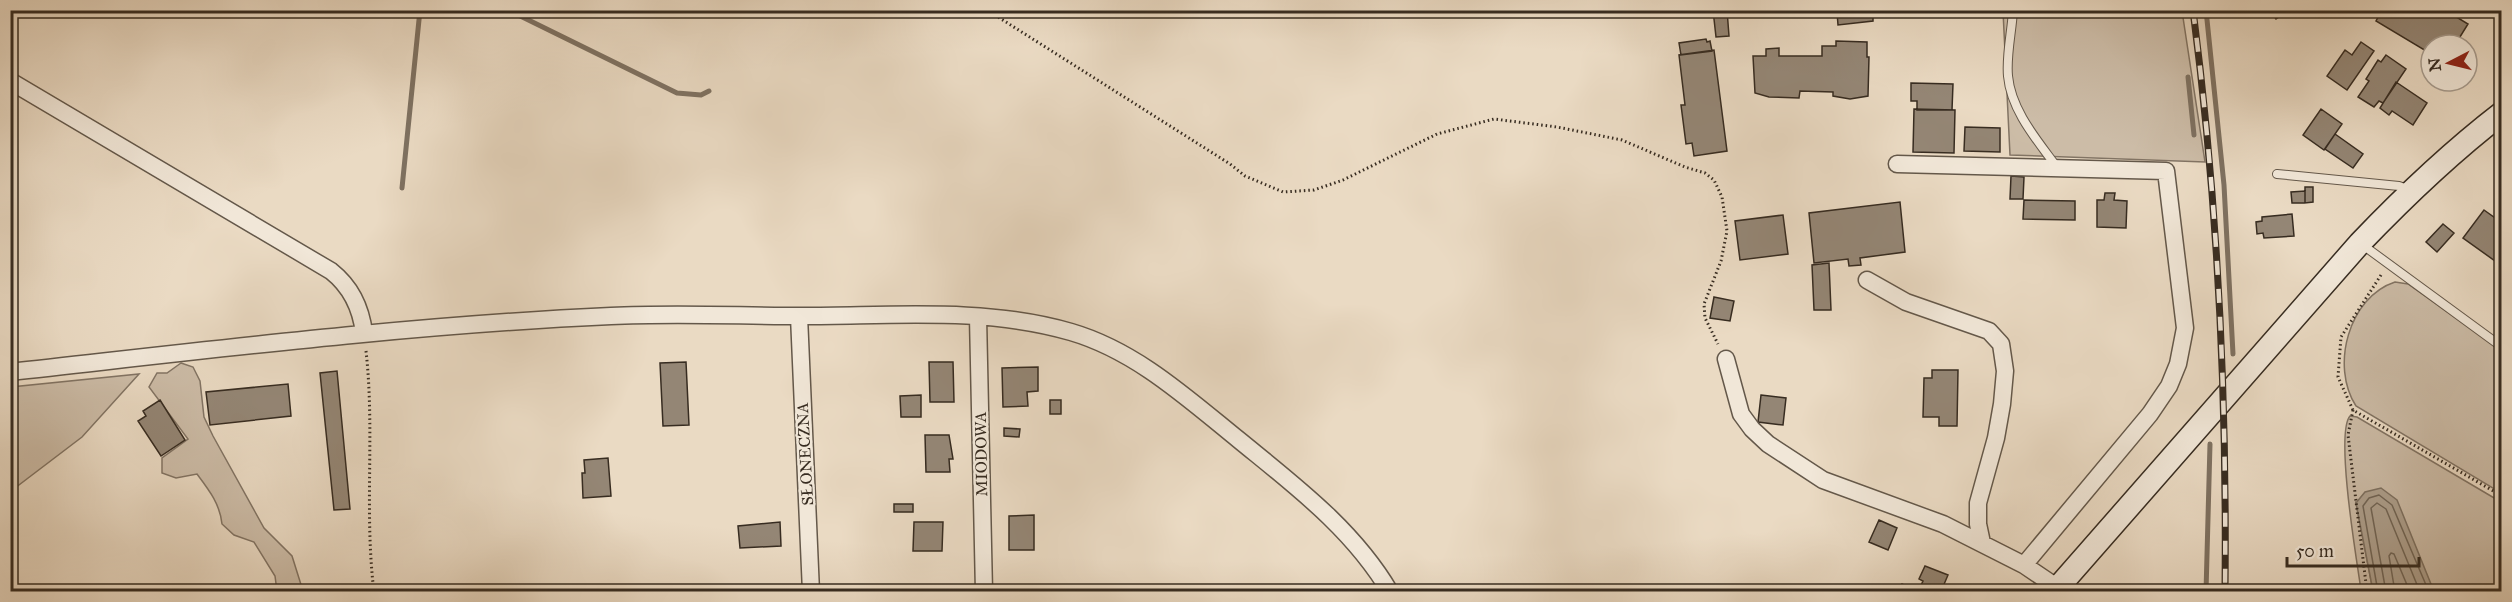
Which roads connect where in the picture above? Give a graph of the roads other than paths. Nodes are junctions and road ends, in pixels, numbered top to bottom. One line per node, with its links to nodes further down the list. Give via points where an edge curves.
1 (2013, 10): 5 (lane, via 2008,76 2014,98 2023,119)
2 (10, 81): 12 (street, via 330,271 344,281 362,317)
3 (2502, 113): 7 (main road)
4 (1897, 164): 5 (street)
5 (2056, 166): 17 (street, via 2166,171 2186,328 2169,386 2150,414)
6 (2277, 174): 7 (lane)
7 (2411, 190): 8 (main road)
8 (2360, 243): 13 (lane); 18 (main road)
9 (1867, 280): 16 (street, via 1906,302 1989,331 2001,344 2005,371 2002,404 1978,503)
10 (799, 316): 11 (street); 12 (street, via 615,315); 19 (street, SŁONECZNA)
11 (978, 317): 20 (street, MIODOWA); 21 (street, via 1073,332 1124,354 1167,381 1313,501 1376,568)
12 (364, 333): 15 (street)
13 (2502, 347)
14 (1726, 359): 16 (street, via 1741,414 1768,444 1823,480 1943,524)
15 (10, 372)
16 (1982, 543): 17 (street)
17 (2024, 565): 18 (street)
18 (2056, 590)
19 (812, 591)
20 (984, 591)
21 (1390, 591)

